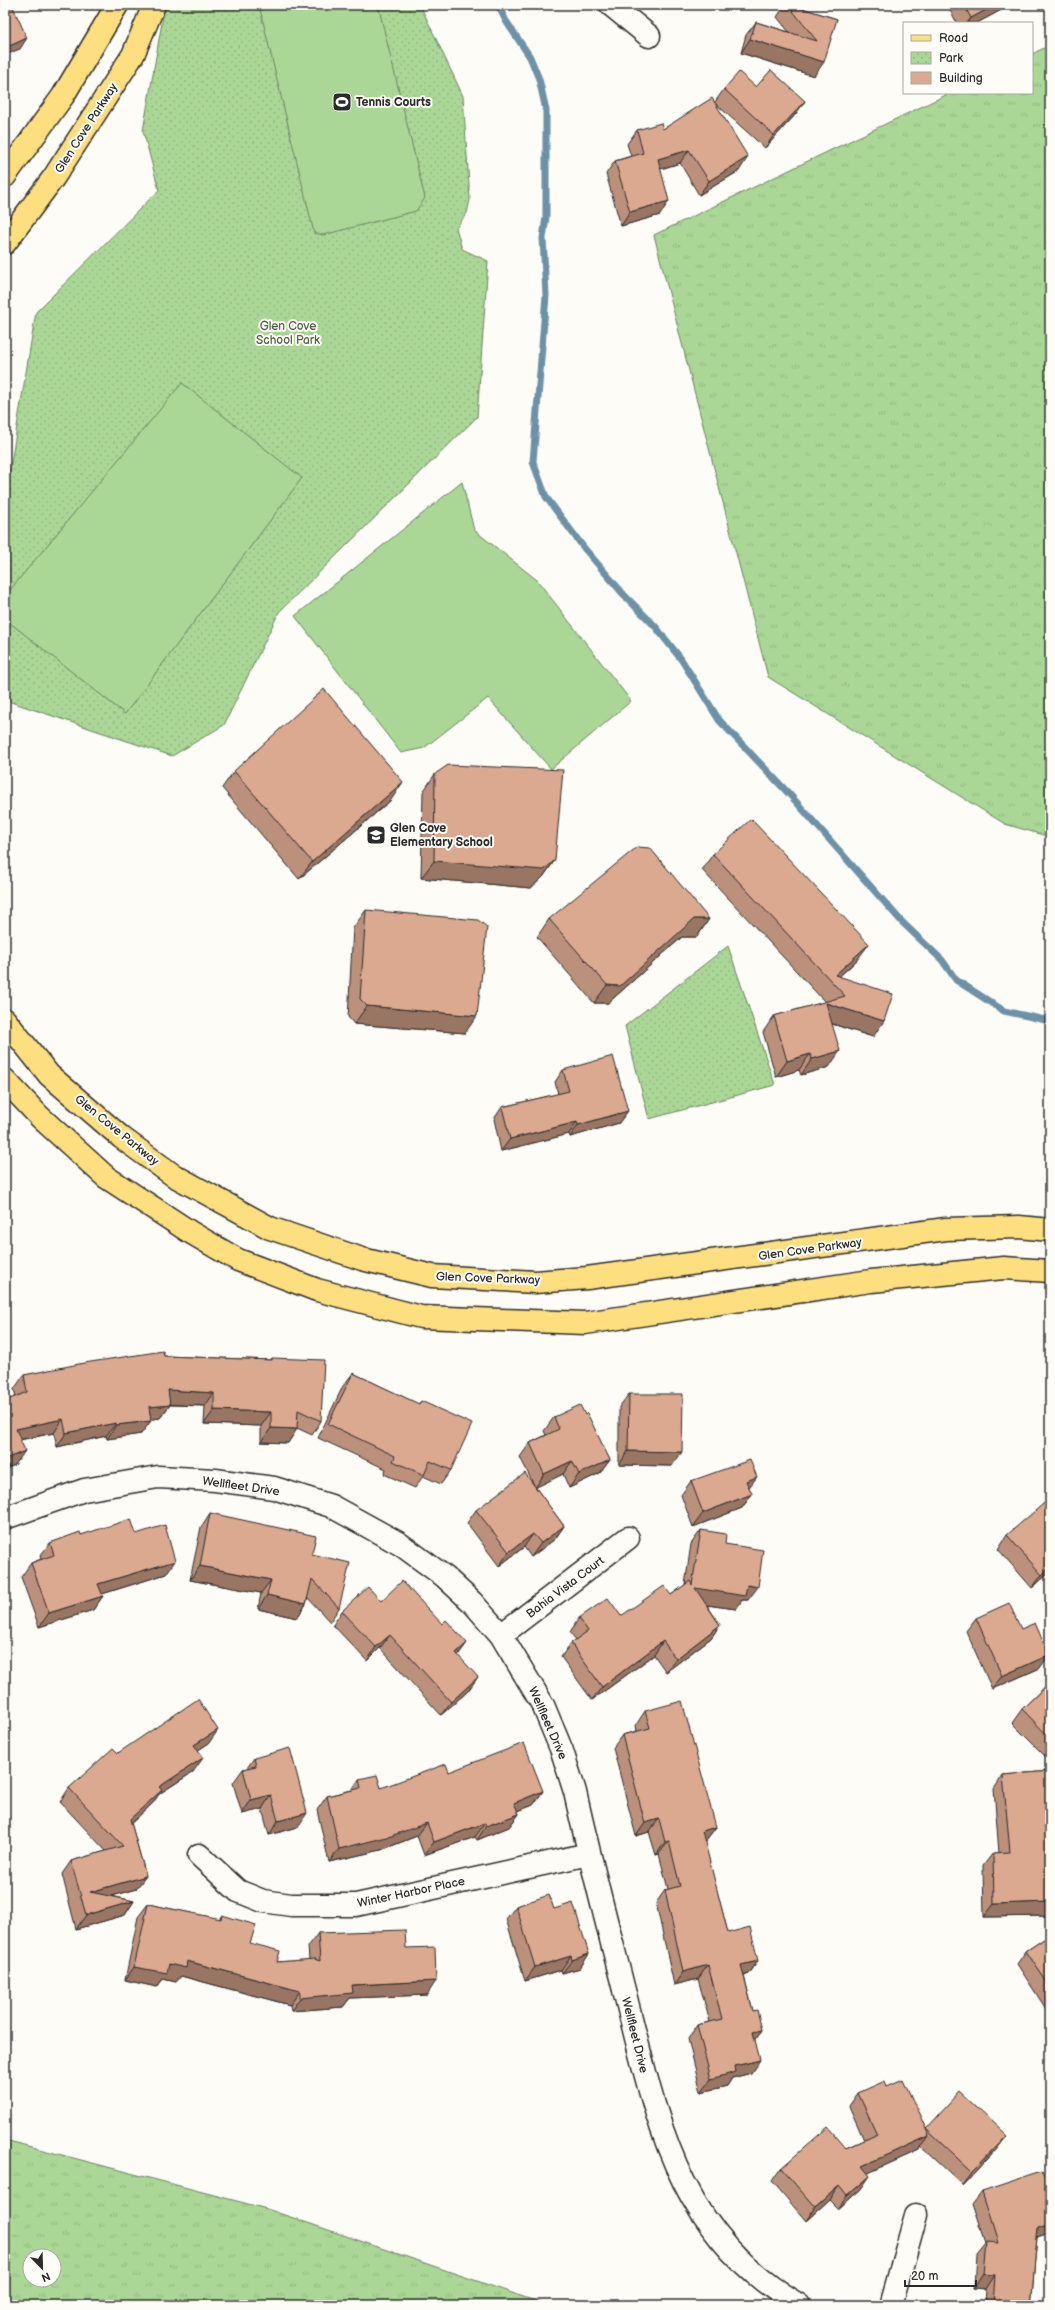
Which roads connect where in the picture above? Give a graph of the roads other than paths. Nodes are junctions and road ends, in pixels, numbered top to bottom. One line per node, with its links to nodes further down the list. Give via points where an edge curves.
1 (117, 5): 5 (main road, via 63,96)
2 (154, 5): 6 (main road, Glen Cove Parkway, via 133,55 54,177)
3 (610, 5): 4 (street)
4 (649, 36)
5 (5, 176)
6 (5, 243)
7 (5, 1020): 9 (main road, Glen Cove Parkway, via 49,1075 122,1138 173,1175 270,1228 362,1259 432,1276 535,1282 587,1278 946,1229 1019,1227)
8 (5, 1080): 10 (main road, via 40,1117 106,1177 238,1260 317,1290 421,1317 585,1323 871,1281 1004,1268)
9 (1050, 1230)
10 (1050, 1271)
11 (5, 1518): 13 (street, Wellfleet Drive, via 84,1490 158,1477 215,1480 274,1488 332,1506 400,1544 445,1577 472,1602)
12 (628, 1538): 13 (street, Bahia Vista Court)
13 (501, 1635): 14 (street, Wellfleet Drive, via 543,1705 562,1752 575,1792)
14 (589, 1854): 15 (street, Winter Harbor Place, via 356,1905 291,1905 263,1902 238,1891); 17 (street, Wellfleet Drive, via 660,2127 677,2172 697,2208 718,2238 747,2268 781,2295)
15 (199, 1855)
16 (916, 2215): 18 (street)
17 (799, 2305)
18 (891, 2305)

